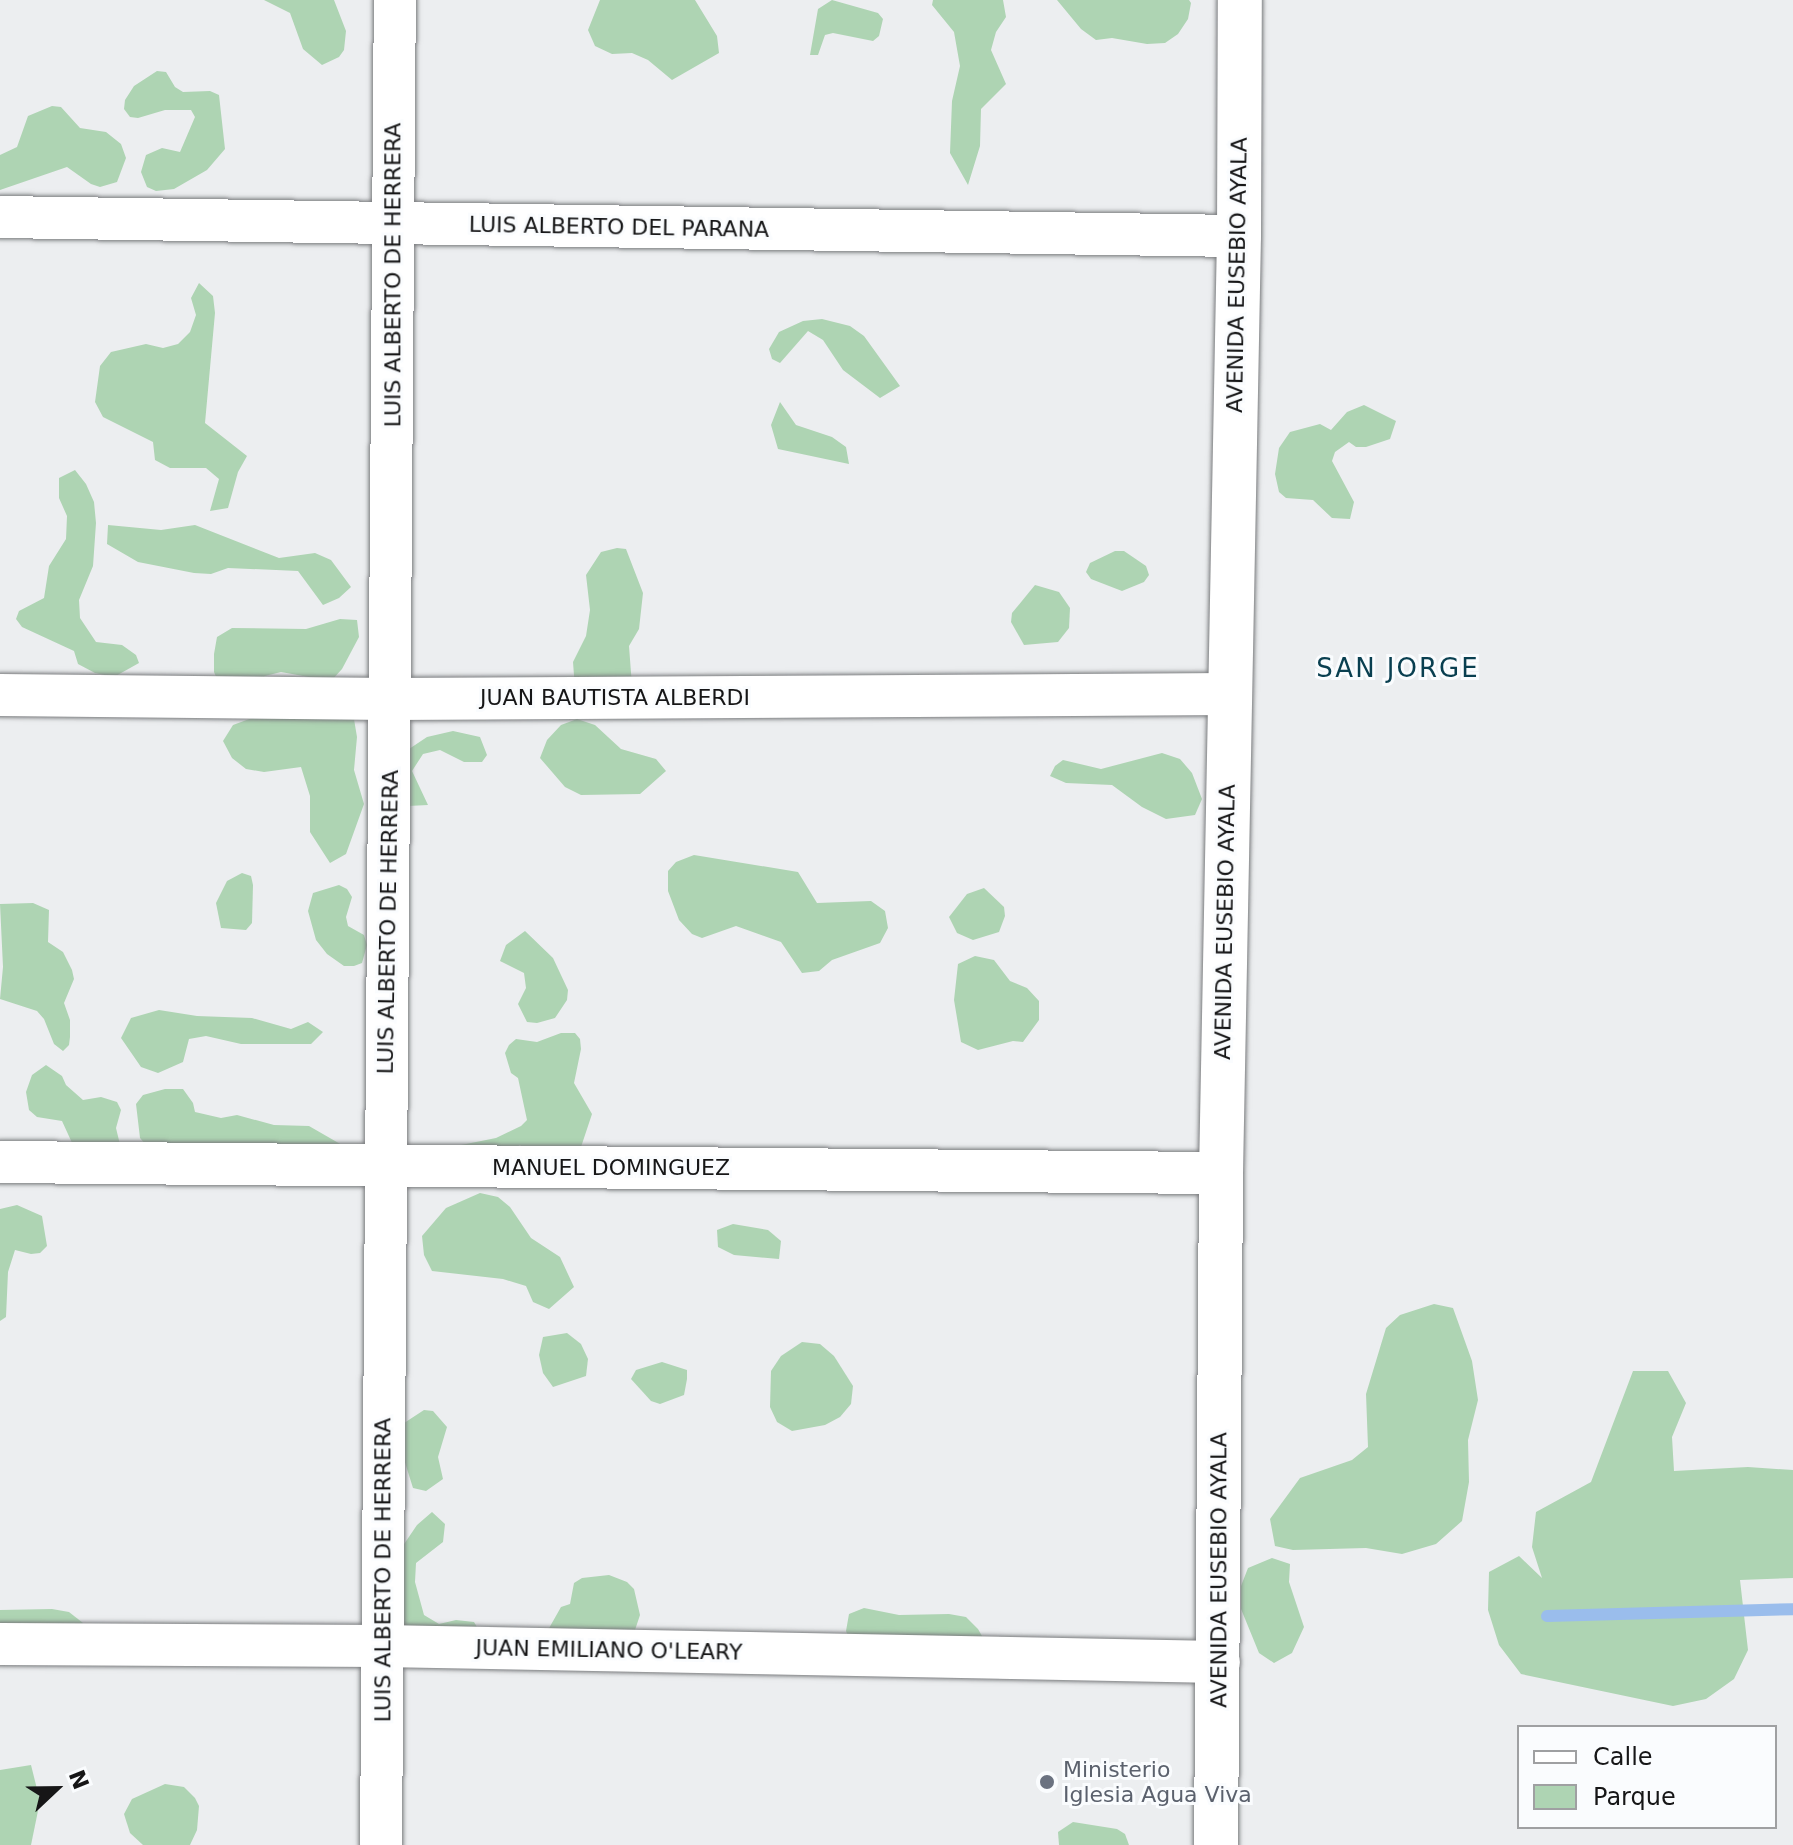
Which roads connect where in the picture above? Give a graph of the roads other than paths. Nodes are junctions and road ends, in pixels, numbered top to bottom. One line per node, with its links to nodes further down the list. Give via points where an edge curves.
1 (395, 0): 4 (street, LUIS ALBERTO DE HERRERA)
2 (1240, 0): 5 (street, AVENIDA EUSEBIO AYALA)
3 (0, 217): 4 (street, LUIS ALBERTO DEL PARANA)
4 (393, 223): 5 (street, LUIS ALBERTO DEL PARANA); 8 (street, LUIS ALBERTO DE HERRERA)
5 (1239, 236): 6 (street, AVENIDA EUSEBIO AYALA)
6 (1229, 694): 8 (street, JUAN BAUTISTA ALBERDI); 11 (street, AVENIDA EUSEBIO AYALA)
7 (0, 695): 8 (street, JUAN BAUTISTA ALBERDI)
8 (390, 699): 10 (street, LUIS ALBERTO DE HERRERA)
9 (0, 1162): 10 (street, MANUEL DOMINGUEZ)
10 (386, 1167): 11 (street, MANUEL DOMINGUEZ); 13 (street, LUIS ALBERTO DE HERRERA)
11 (1221, 1173): 14 (street, AVENIDA EUSEBIO AYALA)
12 (0, 1644): 13 (street, JUAN EMILIANO O'LEARY)
13 (382, 1646): 14 (street, JUAN EMILIANO O'LEARY); 15 (street, LUIS ALBERTO DE HERRERA)
14 (1219, 1662): 16 (street, AVENIDA EUSEBIO AYALA)
15 (381, 1845)
16 (1216, 1845)

